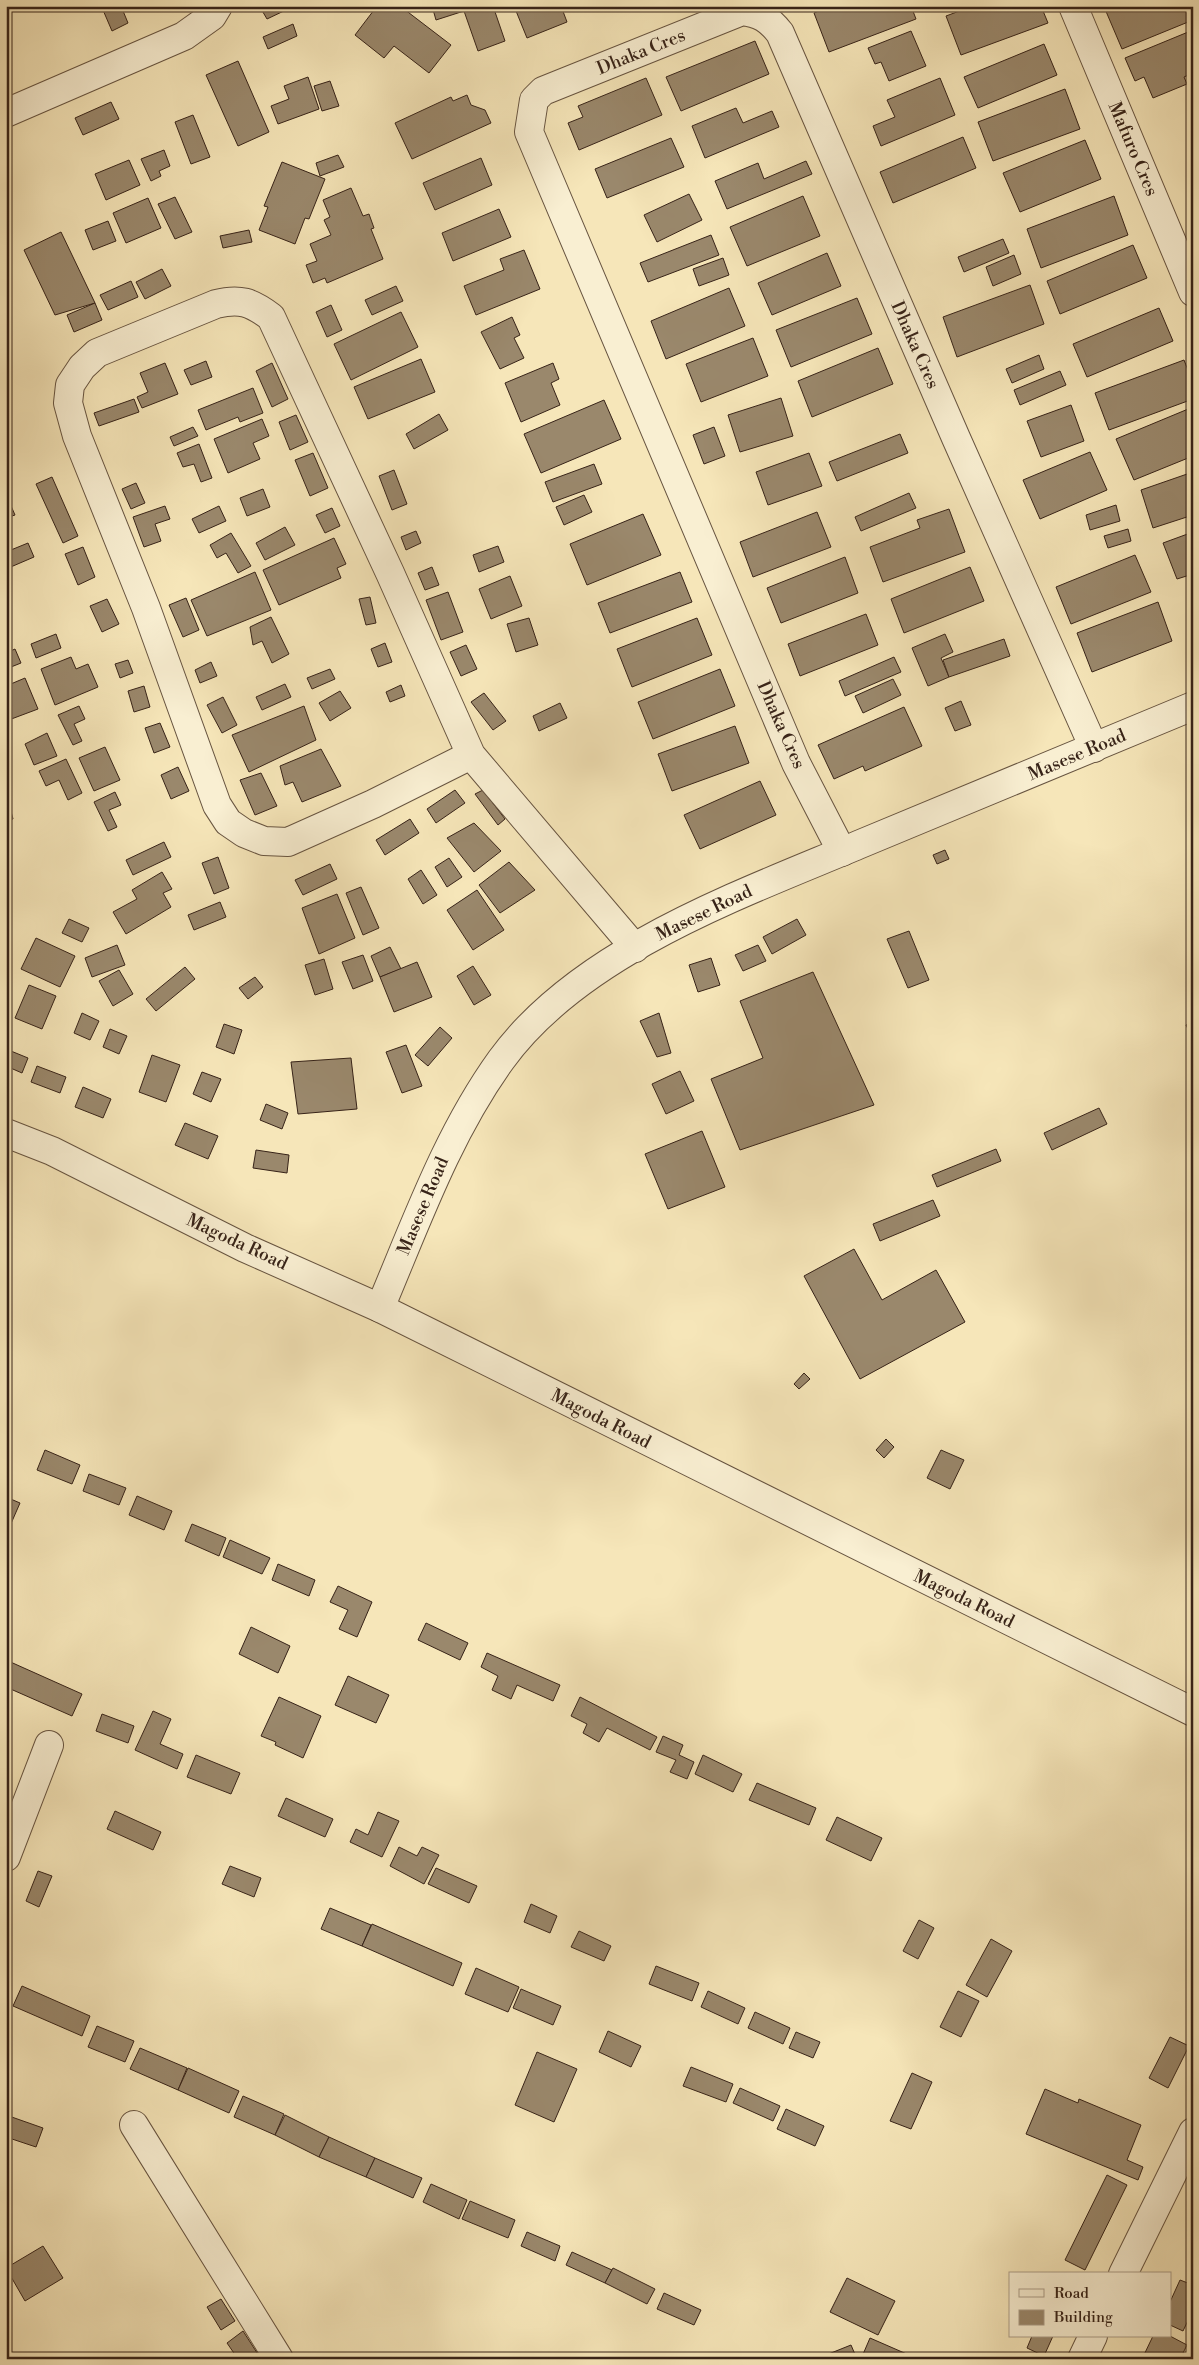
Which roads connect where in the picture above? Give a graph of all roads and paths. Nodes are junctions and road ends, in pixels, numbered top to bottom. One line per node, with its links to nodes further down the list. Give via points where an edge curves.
1 (218, 6): 3 (street, via 212,16 184,36)
2 (1073, 6): 4 (street, Mafuro Cres)
3 (6, 113)
4 (1193, 292)
5 (1193, 707): 6 (street, Masese Road)
6 (1094, 748): 8 (street, Masese Road); 8 (street, Dhaka Cres, via 780,33 771,21 762,15 742,11 543,91 534,100 529,132 796,763)
7 (471, 755): 7 (street, via 271,317 255,305 233,300 216,304 97,353 82,367 70,385 68,403 77,436 146,608 217,805 228,822 264,841 288,842); 9 (street)
8 (842, 852): 9 (street, Masese Road, via 762,884)
9 (634, 948): 11 (street, Masese Road, via 584,979 539,1018 502,1058 442,1160)
10 (6, 1133): 11 (street, Magoda Road, via 52,1152 245,1248)
11 (380, 1308): 12 (street, Magoda Road)
12 (1193, 1712)
13 (49, 1744): 14 (street)
14 (6, 1858)
15 (134, 2125): 19 (street)
16 (1193, 2132): 17 (street)
17 (1124, 2272)
18 (1091, 2338): 20 (street)
19 (279, 2359)
20 (1082, 2359)

